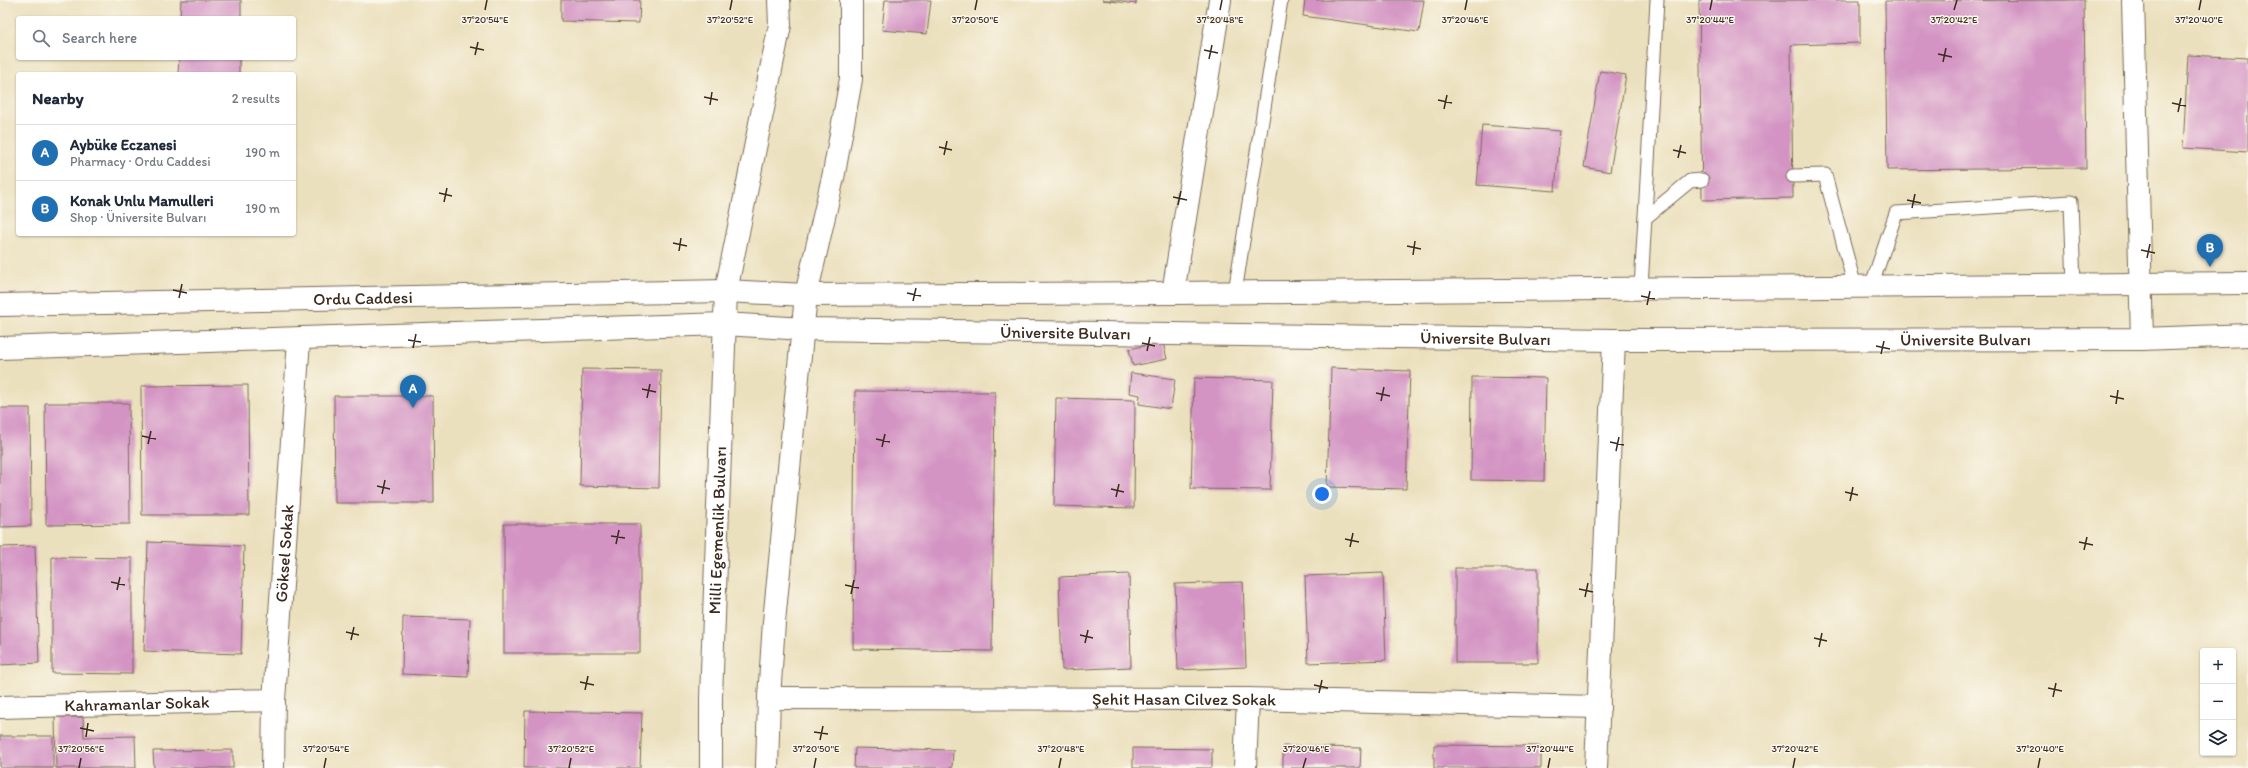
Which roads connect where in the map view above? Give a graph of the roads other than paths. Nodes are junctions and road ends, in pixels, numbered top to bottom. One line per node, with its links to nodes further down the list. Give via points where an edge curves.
1 (780, 0): 15 (main road, Milli Egemenlik Bulvarı, via 780,24)
2 (851, 0): 18 (main road, via 851,79 834,174)
3 (1220, 0): 17 (main road)
4 (1281, 0): 16 (lane)
5 (1657, 0): 9 (lane)
6 (2133, 0): 12 (main road)
7 (1793, 176): 13 (lane, via 1825,175)
8 (1702, 180): 9 (lane, via 1690,180)
9 (1645, 218): 14 (lane)
10 (2248, 283): 12 (main road)
11 (2074, 286): 12 (main road); 13 (main road); 13 (lane, via 2071,202 1896,213)
12 (2140, 286): 23 (main road)
13 (1863, 287): 14 (main road)
14 (1641, 288): 16 (main road)
15 (726, 291): 18 (main road); 19 (main road, Ordu Caddesi); 20 (main road, Milli Egemenlik Bulvarı)
16 (1235, 292): 17 (main road)
17 (1173, 293): 18 (main road)
18 (806, 295): 21 (main road)
19 (0, 305)
20 (724, 324): 21 (main road, Üniversite Bulvarı); 24 (main road); 33 (main road, Milli Egemenlik Bulvarı)
21 (804, 329): 25 (main road, Üniversite Bulvarı); 27 (main road, via 774,622)
22 (2248, 335): 23 (main road, Üniversite Bulvarı)
23 (2142, 339): 25 (main road, Üniversite Bulvarı)
24 (299, 340): 26 (main road); 29 (main road, Göksel Sokak)
25 (1614, 340): 31 (main road)
26 (0, 348)
27 (769, 698): 28 (main road, Şehit Hasan Cilvez Sokak); 34 (main road)
28 (1248, 699): 31 (main road, Şehit Hasan Cilvez Sokak); 35 (main road)
29 (274, 700): 30 (main road, Kahramanlar Sokak); 32 (main road, Göksel Sokak)
30 (0, 707)
31 (1599, 707): 36 (main road)
32 (272, 768)
33 (711, 768)
34 (767, 768)
35 (1244, 768)
36 (1596, 768)

